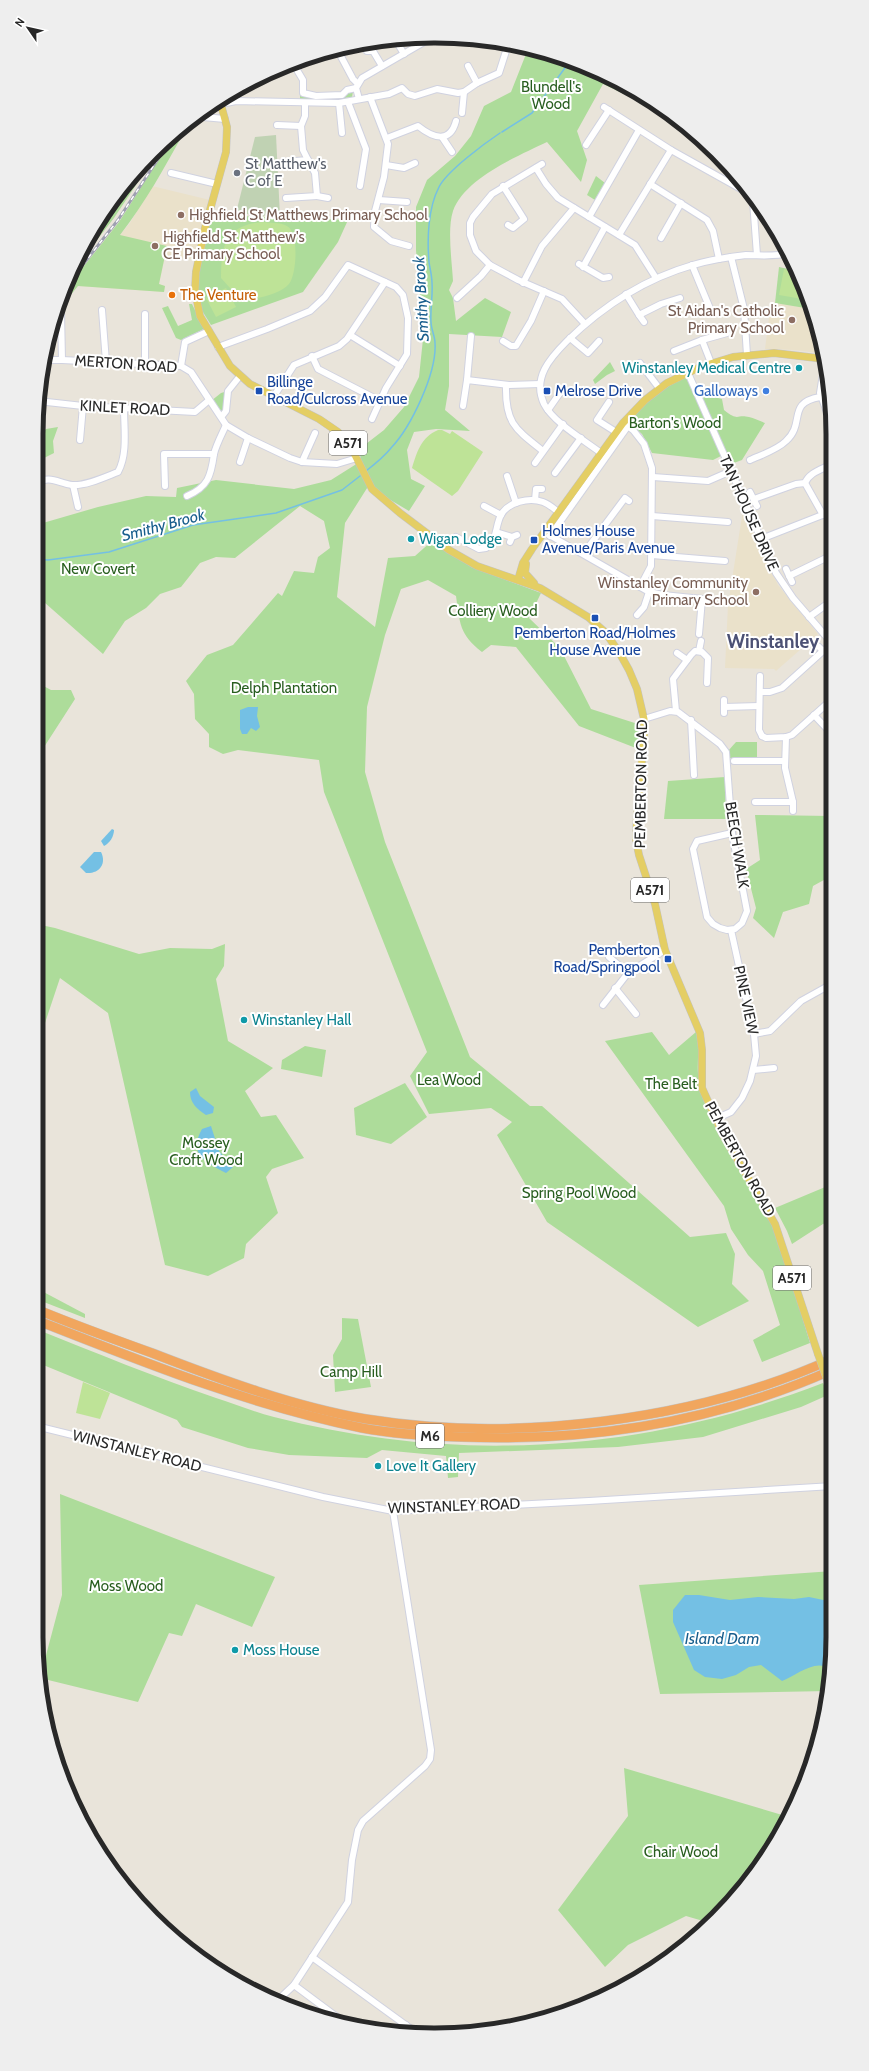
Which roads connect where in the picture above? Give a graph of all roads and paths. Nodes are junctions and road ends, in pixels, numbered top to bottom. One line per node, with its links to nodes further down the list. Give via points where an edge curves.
1 (422, 43): 5 (street)
2 (398, 45): 5 (street)
3 (372, 49): 7 (street)
4 (507, 50): 10 (street, via 499,73)
5 (404, 54): 7 (street)
6 (340, 55): 11 (street)
7 (382, 66): 11 (street, via 362,78)
8 (468, 66): 10 (street)
9 (298, 68): 11 (street, via 303,80 303,93 316,96 342,95)
10 (477, 83): 12 (street)
11 (357, 86): 14 (street)
12 (464, 92): 13 (street, via 436,89 415,96 402,88 389,94); 20 (street)
13 (370, 97): 14 (street); 31 (street)
14 (359, 99): 16 (street)
15 (229, 101): 17 (street)
16 (348, 102): 18 (street); 44 (street, via 366,149)
17 (305, 103): 18 (street); 26 (street, via 305,116)
18 (339, 103): 29 (street)
19 (221, 106): 22 (main road, A571)
20 (462, 113)
21 (206, 117): 22 (street)
22 (225, 119): 42 (main road, A571, via 227,142)
23 (420, 120): 27 (street)
24 (456, 121): 30 (street, via 453,130)
25 (277, 125): 26 (street)
26 (301, 126): 35 (street, via 303,150)
27 (418, 126): 30 (street, via 431,136); 31 (street)
28 (639, 130): 32 (street, via 606,109); 33 (street); 55 (street)
29 (342, 133)
30 (442, 137): 34 (street)
31 (387, 138): 39 (street)
32 (586, 141)
33 (671, 150): 43 (street); 46 (street)
34 (452, 152)
35 (308, 160): 36 (street); 47 (street, via 315,173)
36 (283, 162)
37 (415, 163): 39 (street, via 404,168)
38 (542, 164): 40 (street)
39 (386, 165): 50 (street)
40 (536, 168): 45 (street); 53 (street, via 554,194)
41 (171, 173): 42 (street)
42 (217, 184): 82 (main road, A571, via 195,281 198,309)
43 (650, 184): 52 (street); 58 (street)
44 (360, 186)
45 (503, 186): 56 (street, via 524,219 513,228); 65 (street, via 487,199 470,223 473,245)
46 (738, 188)
47 (317, 196): 48 (street); 49 (street)
48 (286, 198)
49 (328, 198)
50 (379, 200): 51 (street); 60 (street, via 371,228 391,241)
51 (407, 202)
52 (681, 203): 59 (street); 64 (street, via 710,223)
53 (574, 208): 55 (street); 70 (street, via 542,246)
54 (754, 208): 62 (street)
55 (588, 217): 57 (street)
56 (508, 225)
57 (605, 227): 58 (street); 67 (street, via 581,266 603,278)
58 (619, 235): 68 (street, via 639,249)
59 (664, 236)
60 (409, 246)
61 (782, 254): 62 (street)
62 (757, 255): 63 (street)
63 (731, 257): 64 (street); 92 (street, via 744,309)
64 (720, 259): 66 (street)
65 (490, 265): 70 (street); 74 (street)
66 (692, 265): 68 (street); 76 (street)
67 (609, 277)
68 (656, 278): 72 (street)
69 (385, 282): 84 (street); 90 (street, via 348,265 325,297 310,312); 102 (street, via 400,291 406,303 407,349)
70 (523, 283): 71 (street)
71 (544, 291): 81 (street, via 565,300); 87 (street, via 531,321 516,346 511,346)
72 (626, 294): 78 (street); 81 (street)
73 (680, 297): 78 (street)
74 (457, 298)
75 (102, 310): 97 (street)
76 (711, 311)
77 (145, 314): 99 (street)
78 (639, 315): 80 (street)
79 (61, 318): 96 (street)
80 (644, 322)
81 (585, 324): 86 (street)
82 (209, 331): 90 (main road, PEMBERTON ROAD / A571); 101 (street, via 185,342)
83 (727, 333): 88 (street)
84 (350, 335): 93 (street, via 339,346); 102 (street)
85 (471, 336): 105 (street)
86 (570, 338): 89 (street, via 586,353); 108 (street, via 546,366)
87 (503, 340)
88 (702, 340): 91 (street); 98 (street)
89 (599, 341)
90 (218, 347): 104 (main road, PEMBERTON ROAD / A571)
91 (674, 351)
92 (747, 355): 94 (main road, via 779,353); 98 (main road)
93 (312, 356): 111 (street, via 294,365); 114 (street, via 318,369)
94 (818, 359)
95 (51, 360): 96 (street, MERTON ROAD)
96 (62, 360): 97 (street, MERTON ROAD)
97 (106, 362): 99 (street, MERTON ROAD)
98 (711, 363): 103 (main road)
99 (145, 364): 101 (street, MERTON ROAD)
100 (640, 364): 109 (street)
101 (181, 366): 113 (street, MERTON ROAD, via 191,372)
102 (400, 366): 114 (street)
103 (688, 373): 109 (main road); 141 (street, TAN HOUSE DRIVE)
104 (240, 376): 111 (main road, PEMBERTON ROAD / A571); 122 (street, via 228,391 226,411)
105 (467, 380): 107 (street); 118 (street)
106 (822, 380): 112 (street)
107 (506, 384): 108 (street); 132 (street, via 506,410 512,422 518,432)
108 (540, 384): 121 (street, via 542,398)
109 (659, 388): 125 (main road)
110 (562, 390): 121 (street)
111 (274, 396): 136 (main road, PEMBERTON ROAD / A571, via 330,425 347,441)
112 (820, 397): 120 (street); 135 (street, via 801,404 796,427 785,442)
113 (208, 401): 119 (street, KINLET ROAD, via 195,412); 126 (street, MERTON ROAD)
114 (380, 401): 123 (street)
115 (45, 402): 117 (street, KINLET ROAD)
116 (609, 402): 127 (street, via 597,420)
117 (83, 406): 119 (street, KINLET ROAD); 131 (street)
118 (463, 406)
119 (124, 408): 147 (street, via 124,455 118,472)
120 (825, 408)
121 (549, 414): 124 (street)
122 (222, 416)
123 (372, 418)
124 (563, 424): 130 (street); 132 (street)
125 (625, 424): 127 (main road); 143 (street, via 638,435 647,450); 166 (street)
126 (226, 425): 129 (street); 134 (street)
127 (616, 432): 133 (main road)
128 (315, 433): 138 (street)
129 (248, 438): 137 (street); 138 (street)
130 (581, 438): 133 (street); 142 (street)
131 (80, 440)
132 (543, 451): 139 (street)
133 (601, 453): 159 (main road)
134 (214, 454): 148 (street, via 164,454); 151 (street, via 210,475 204,486)
135 (753, 456)
136 (357, 458): 138 (street, via 337,464); 177 (main road, PEMBERTON ROAD / A571, via 372,489 395,509 449,550 477,566)
137 (240, 462)
138 (302, 462)
139 (535, 463)
140 (826, 467): 146 (street, via 807,477)
141 (731, 471): 143 (street, via 708,481); 169 (street, TAN HOUSE DRIVE)
142 (555, 473)
143 (653, 477): 163 (street)
144 (43, 480): 147 (street, via 52,479)
145 (501, 482): 155 (street, via 508,478)
146 (805, 483): 152 (street); 162 (street)
147 (73, 485): 158 (street)
148 (165, 486)
149 (537, 488): 153 (street)
150 (750, 492): 152 (street)
151 (187, 496)
152 (754, 499): 157 (street)
153 (535, 500): 155 (street); 159 (street, via 548,504)
154 (629, 501): 171 (street, via 625,498)
155 (516, 503): 161 (street)
156 (484, 506): 161 (street)
157 (757, 506)
158 (78, 507)
159 (558, 512): 166 (main road)
160 (826, 514): 162 (street)
161 (501, 515): 165 (street)
162 (823, 515): 169 (street)
163 (652, 516): 164 (street); 172 (street)
164 (728, 522)
165 (496, 532): 167 (street, via 489,545 481,549); 168 (street)
166 (547, 534): 170 (main road); 171 (street)
167 (456, 536)
168 (513, 538)
169 (761, 539): 188 (street, TAN HOUSE DRIVE, via 780,581)
170 (532, 549): 175 (main road); 182 (main road, via 525,573)
171 (584, 554): 181 (street)
172 (652, 555): 174 (street); 181 (street, via 649,571)
173 (826, 558): 178 (street)
174 (725, 561)
175 (523, 563): 177 (main road, via 513,572); 179 (main road)
176 (786, 569): 178 (street)
177 (501, 574): 179 (main road, PEMBERTON ROAD / A571)
178 (789, 576): 180 (street)
179 (518, 580): 182 (main road, PEMBERTON ROAD / A571)
180 (792, 582)
181 (640, 587): 183 (street)
182 (540, 588): 204 (main road, PEMBERTON ROAD / A571, via 582,613 608,637 634,679)
183 (649, 592): 184 (street, via 663,596); 187 (street)
184 (702, 599): 185 (street); 189 (street)
185 (712, 600)
186 (826, 605): 188 (street)
187 (638, 615)
188 (809, 617): 190 (street, TAN HOUSE DRIVE)
189 (699, 634)
190 (826, 636)
191 (701, 641): 193 (street)
192 (823, 649): 198 (street, via 782,688)
193 (699, 651): 195 (street, via 693,652); 197 (street, via 709,660)
194 (677, 652): 195 (street)
195 (687, 660): 202 (street, via 673,679)
196 (758, 674): 198 (street)
197 (707, 682)
198 (760, 692): 201 (street)
199 (826, 704): 203 (street)
200 (724, 706): 201 (street)
201 (760, 706): 207 (street, via 759,730)
202 (676, 711): 204 (street); 205 (street)
203 (814, 715): 206 (street); 208 (street)
204 (644, 719): 218 (main road, PEMBERTON ROAD / A571, via 636,840 655,904)
205 (691, 720): 212 (street); 216 (street, BEECH WALK, via 726,752)
206 (826, 728)
207 (762, 736): 208 (street); 209 (street)
208 (786, 738): 211 (street)
209 (759, 742)
210 (734, 760): 211 (street)
211 (785, 762): 214 (street)
212 (694, 775)
213 (755, 802): 214 (street)
214 (793, 802): 215 (street)
215 (793, 811)
216 (732, 833): 217 (street, BEECH WALK, via 747,911 742,923); 217 (street, via 697,841 693,849 707,917 723,930)
217 (731, 930): 225 (street, PINE VIEW)
218 (665, 950): 220 (street); 228 (main road, PEMBERTON ROAD / A571, via 700,1033 702,1088)
219 (609, 957): 220 (street)
220 (628, 973): 222 (street)
221 (826, 987): 225 (street, via 801,1001 770,1031)
222 (615, 988): 223 (street); 224 (street)
223 (603, 1005)
224 (636, 1014)
225 (754, 1034): 227 (street, PINE VIEW, via 756,1056)
226 (774, 1068): 227 (street)
227 (753, 1070): 228 (street, PINE VIEW, via 738,1104 731,1112)
228 (715, 1119): 233 (main road, PEMBERTON ROAD / A571, bridge, via 775,1224)
229 (43, 1312): 231 (highway, M6, via 260,1392 365,1419 422,1425 482,1428 564,1425 653,1414 745,1391)
230 (43, 1323): 232 (highway, M6, via 180,1377 272,1407 363,1428 425,1436 550,1438 618,1431 686,1418 756,1400)
231 (826, 1361)
232 (826, 1372)
233 (826, 1377)
234 (43, 1428): 236 (street, WINSTANLEY ROAD)
235 (826, 1486): 236 (street, WINSTANLEY ROAD)
236 (393, 1511): 237 (street, via 431,1750 430,1759 363,1821 358,1830 352,1860 348,1902)
237 (312, 1957): 238 (street); 241 (street)
238 (294, 1985): 239 (street); 240 (street)
239 (281, 1996)
240 (335, 2015)
241 (406, 2024): 242 (street); 243 (street)
242 (404, 2027)
243 (410, 2027)

